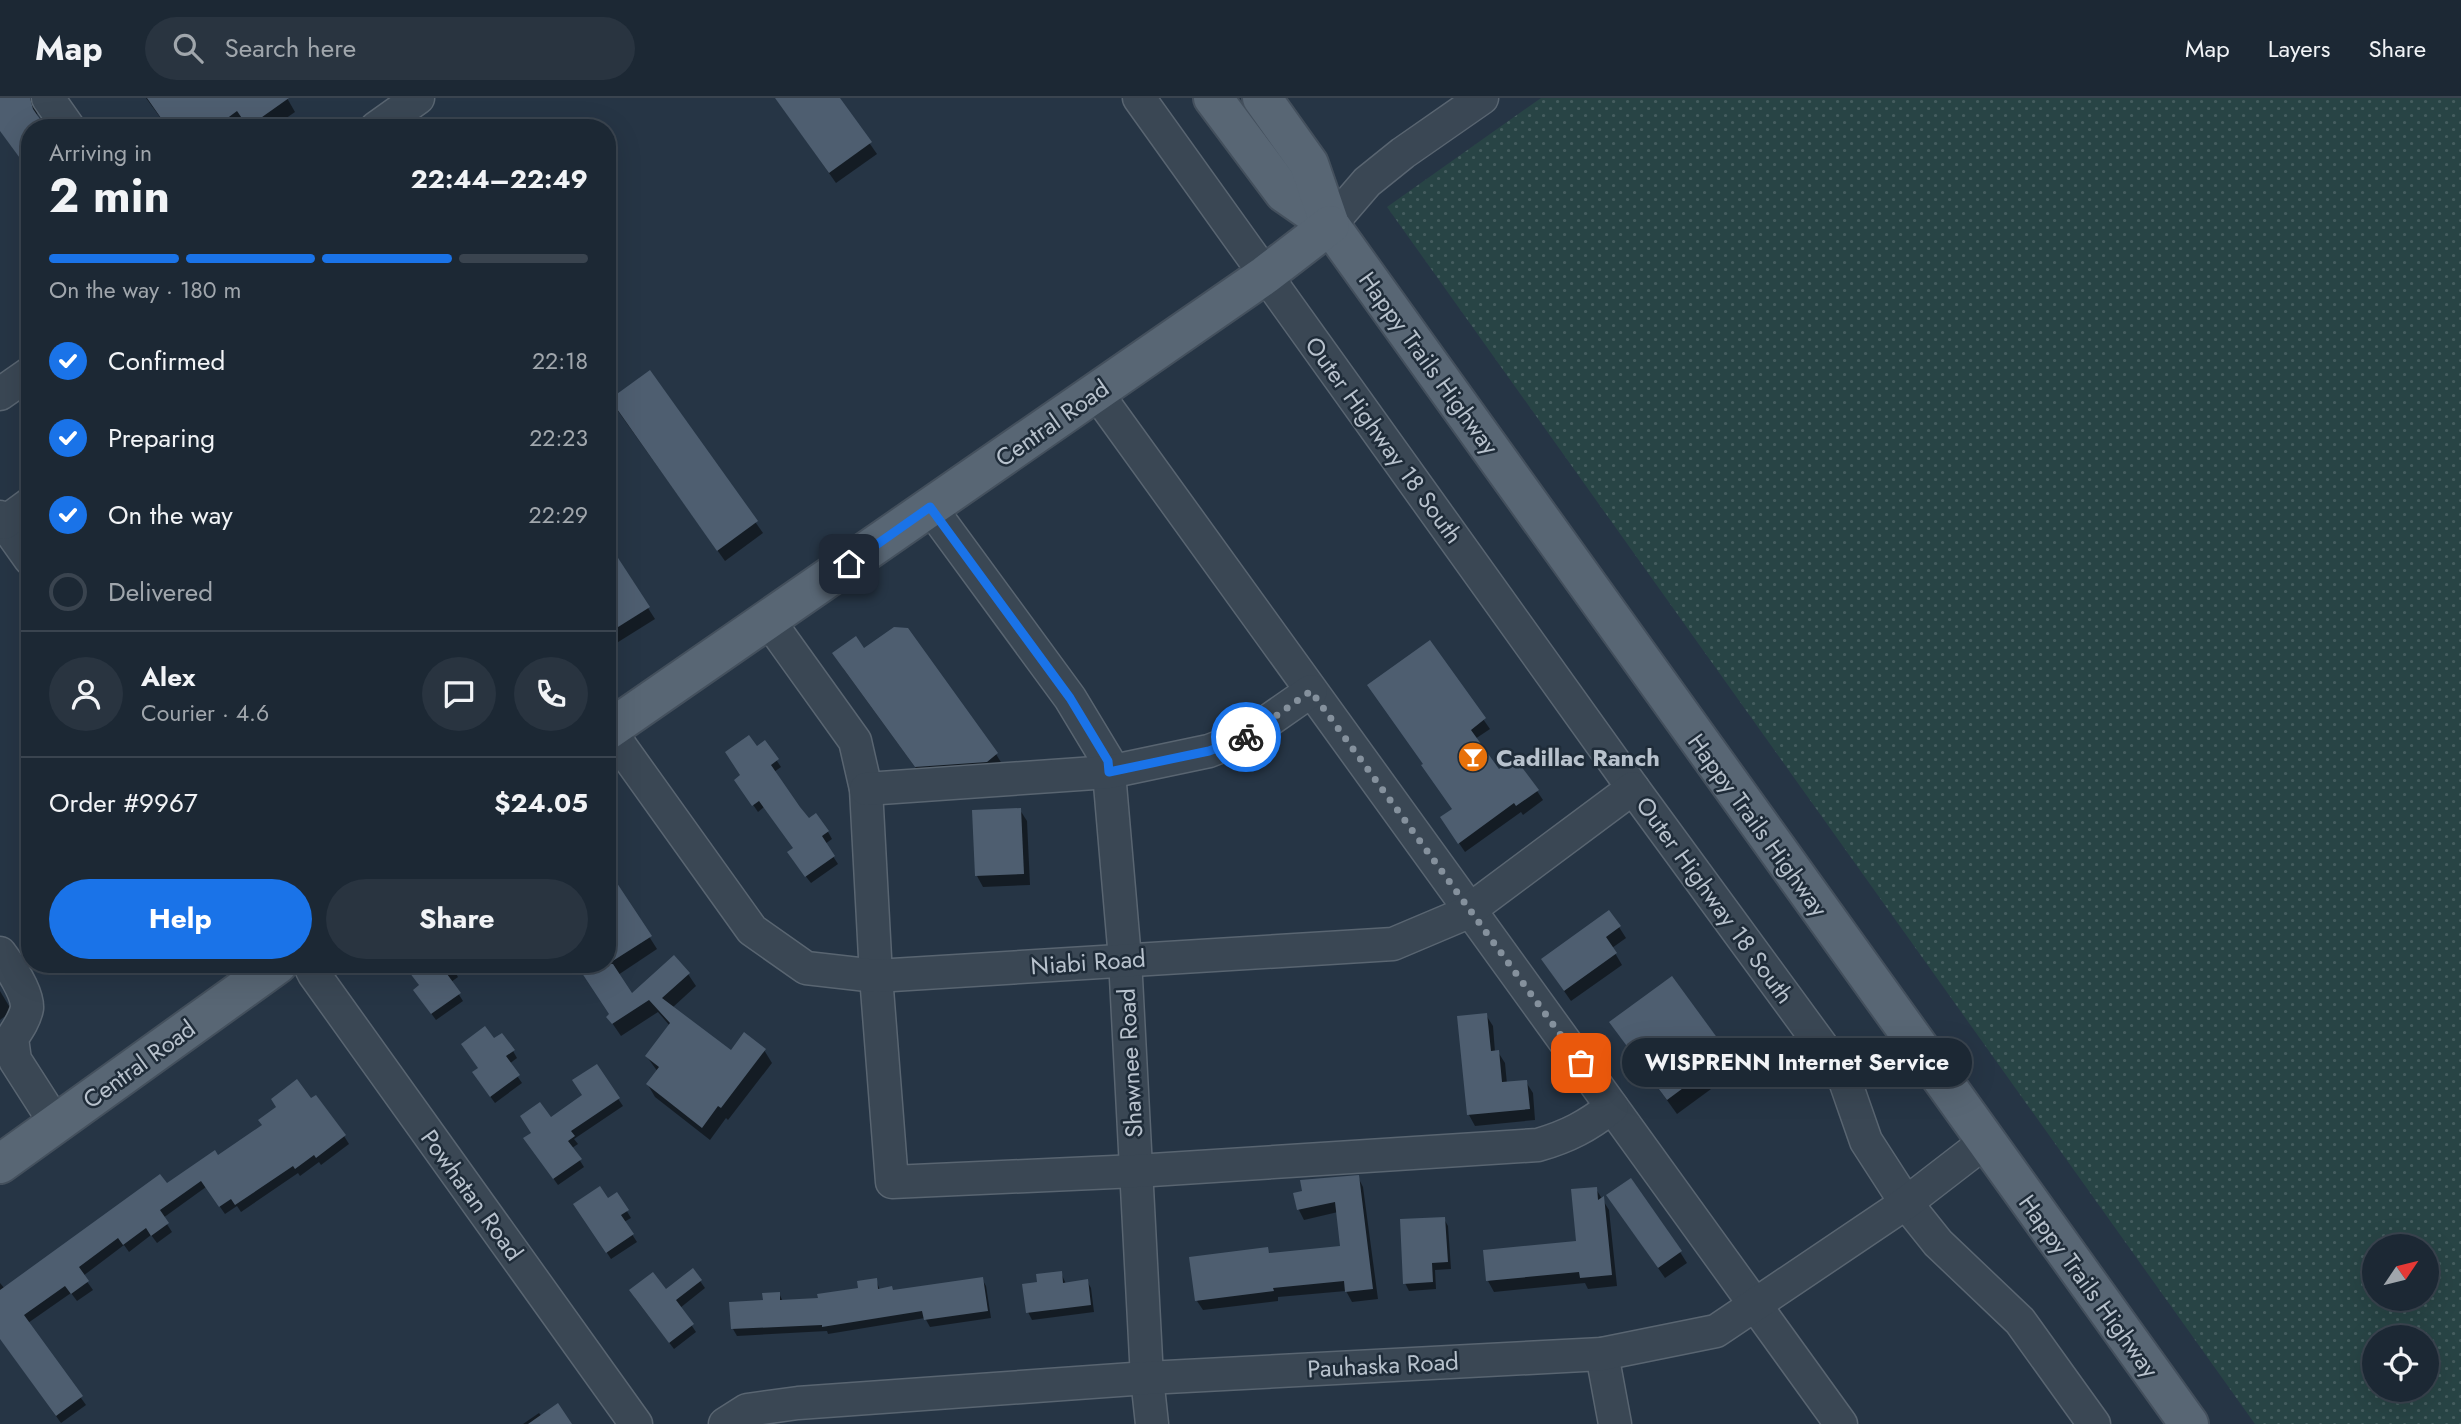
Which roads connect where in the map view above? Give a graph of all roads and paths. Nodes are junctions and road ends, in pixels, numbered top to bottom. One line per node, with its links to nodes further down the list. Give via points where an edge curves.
1 (48, 98): 7 (street)
2 (418, 98): 8 (street)
3 (1139, 98): 10 (street, Outer Highway 18 South)
4 (1213, 98): 9 (main road, Happy Trails Highway, via 1284,193)
5 (1262, 98): 9 (main road, Happy Trails Highway, via 1309,164)
6 (1482, 98): 9 (street, Central Road, via 1367,182)
7 (63, 119)
8 (389, 119)
9 (1330, 225): 10 (main road, Central Road); 33 (main road, Happy Trails Highway)
10 (1265, 275): 12 (main road, Central Road); 23 (street, Outer Highway 18 South)
11 (21, 379): 13 (street)
12 (1096, 392): 14 (main road, Central Road); 19 (street)
13 (0, 394)
14 (930, 507): 18 (main road, Central Road); 22 (street, Shawnee Road, via 1070,698 1108,761)
15 (21, 509): 16 (street)
16 (2, 520): 17 (street)
17 (21, 546)
18 (769, 621): 20 (main road, Central Road); 24 (street, via 855,741)
19 (1311, 691): 22 (street, via 1245,737 1209,751); 25 (street)
20 (616, 726)
21 (616, 742): 30 (street, Niabi Road, via 752,930 806,968)
22 (1109, 772): 24 (street); 27 (street, Shawnee Road)
23 (1633, 788): 25 (street, Niabi Road); 36 (street, Outer Highway 18 South, via 1843,1075 1866,1141)
24 (866, 789): 30 (street)
25 (1470, 910): 27 (street, Niabi Road, via 1393,944); 31 (street)
26 (0, 953): 32 (street, via 27,1006 12,1038 15,1060)
27 (1125, 959): 30 (street, Niabi Road); 35 (street, Shawnee Road)
28 (266, 973): 32 (main road, Central Road)
29 (314, 973): 40 (street, Powhatan Road)
30 (876, 976): 35 (street, via 892,1182)
31 (1612, 1107): 35 (street, via 1566,1137 1538,1145); 37 (street)
32 (56, 1124): 34 (main road, Central Road)
33 (1985, 1142): 36 (street, Pauhaska Road); 46 (main road, Happy Trails Highway)
34 (0, 1164)
35 (1136, 1171): 39 (street, Shawnee Road)
36 (1906, 1203): 37 (street, Pauhaska Road); 45 (street, Outer Highway 18 South, via 1938,1243 2020,1321)
37 (1754, 1304): 38 (street, Pauhaska Road, via 1716,1331); 44 (street)
38 (1602, 1354): 39 (street, Pauhaska Road); 43 (street)
39 (1147, 1378): 41 (street, Pauhaska Road, via 798,1403 747,1410); 42 (street, Shawnee Road)
40 (636, 1424)
41 (725, 1424)
42 (1152, 1424)
43 (1615, 1424)
44 (1841, 1424)
45 (2094, 1424)
46 (2189, 1424)

